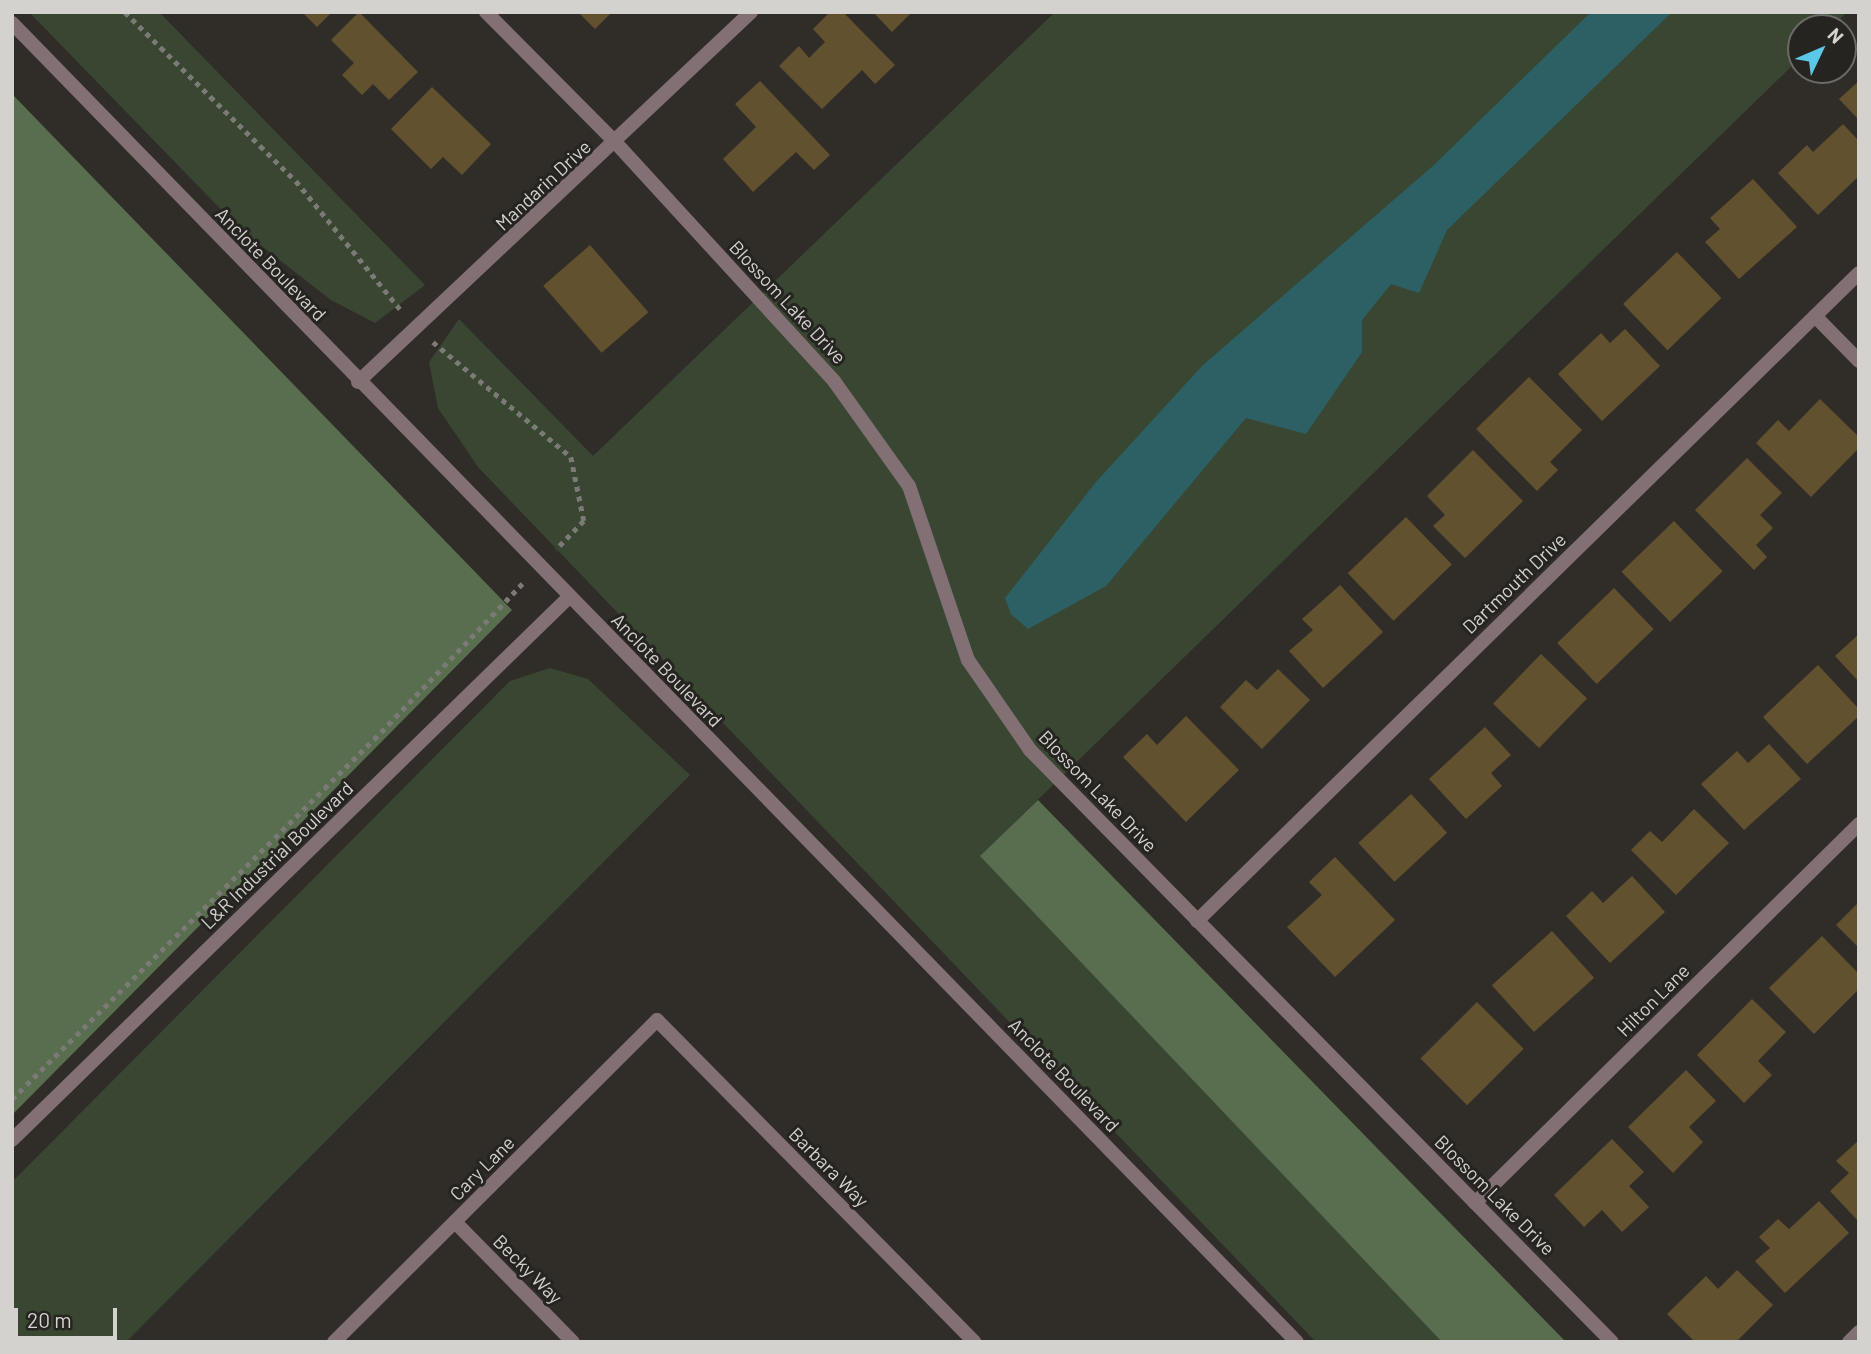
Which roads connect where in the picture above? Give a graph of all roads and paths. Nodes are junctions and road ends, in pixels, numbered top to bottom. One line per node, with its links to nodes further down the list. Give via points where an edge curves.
1 (486, 12): 4 (street, Blossom Lake Drive)
2 (751, 12): 4 (street, Mandarin Drive)
3 (12, 23): 8 (street, Anclote Boulevard)
4 (616, 143): 8 (street, Mandarin Drive); 12 (street, Blossom Lake Drive, via 834,381 909,486 968,660 1030,750)
5 (1859, 273): 6 (street, Dartmouth Drive)
6 (1815, 316): 7 (street); 12 (street, Dartmouth Drive)
7 (1859, 361)
8 (358, 382): 9 (street, Anclote Boulevard)
9 (569, 597): 15 (street, L&R Industrial Boulevard); 22 (street, Anclote Boulevard)
10 (483, 625): 14 (path, via 382,732)
11 (1859, 824): 16 (street, Hilton Lane)
12 (1197, 920): 16 (street, Blossom Lake Drive)
13 (657, 1020): 17 (street, Cary Lane); 21 (street, Barbara Way)
14 (12, 1099)
15 (12, 1140)
16 (1475, 1203): 23 (street, Blossom Lake Drive)
17 (455, 1222): 19 (street, Cary Lane); 20 (street, Becky Way)
18 (1859, 1332): 24 (street)
19 (334, 1342)
20 (573, 1342)
21 (974, 1342)
22 (1297, 1342)
23 (1612, 1342)
24 (1849, 1342)

